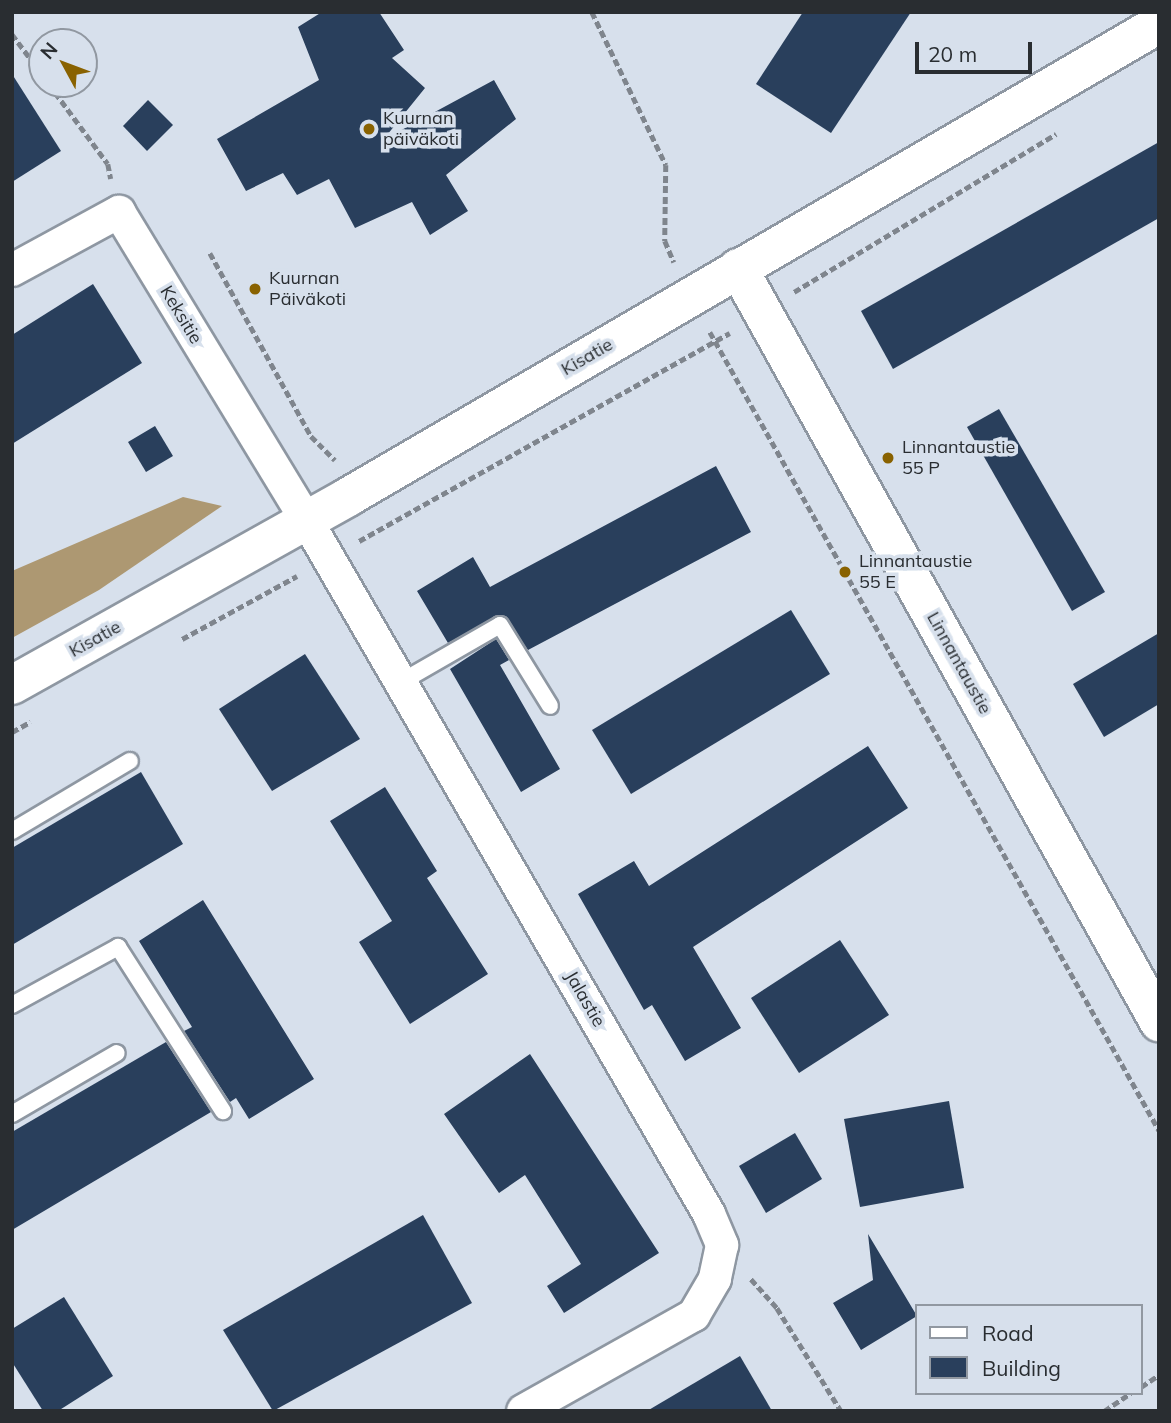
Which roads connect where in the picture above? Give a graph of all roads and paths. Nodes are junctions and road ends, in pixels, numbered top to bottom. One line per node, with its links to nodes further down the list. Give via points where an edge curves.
1 (592, 12): 11 (path, via 666,165 664,241)
2 (1159, 24): 9 (street, Kisatie)
3 (12, 33): 4 (path)
4 (28, 55)
5 (59, 98): 7 (path, via 108,164)
6 (1066, 127): 12 (path)
7 (119, 212): 10 (street); 15 (street, Keksitie)
8 (210, 253): 14 (path, via 311,436 345,470)
9 (738, 268): 11 (street, Kisatie); 12 (street, Linnantaustie)
10 (12, 270)
11 (689, 297): 13 (path); 14 (street, Kisatie)
12 (763, 313): 13 (path); 26 (street, Linnantaustie)
13 (716, 342): 16 (path); 30 (path)
14 (348, 497): 15 (street, Kisatie); 16 (path)
15 (307, 521): 16 (street, Jalastie); 19 (street, Kisatie)
16 (341, 551): 17 (path); 18 (street, Jalastie)
17 (170, 645)
18 (401, 682): 20 (lane, via 500,625); 31 (street, Jalastie)
19 (12, 685)
20 (550, 706)
21 (37, 719): 22 (path)
22 (12, 732)
23 (130, 761): 24 (lane)
24 (12, 831)
25 (12, 1005): 28 (lane, via 118,947)
26 (1159, 1022)
27 (117, 1053): 29 (lane)
28 (223, 1111)
29 (12, 1114)
30 (1159, 1130)
31 (722, 1245): 35 (street, via 715,1279 694,1315); 36 (path, via 777,1308)
32 (1159, 1375): 33 (path)
33 (1143, 1386)
34 (1128, 1395): 37 (path)
35 (523, 1411)
36 (841, 1411)
37 (1104, 1411)

